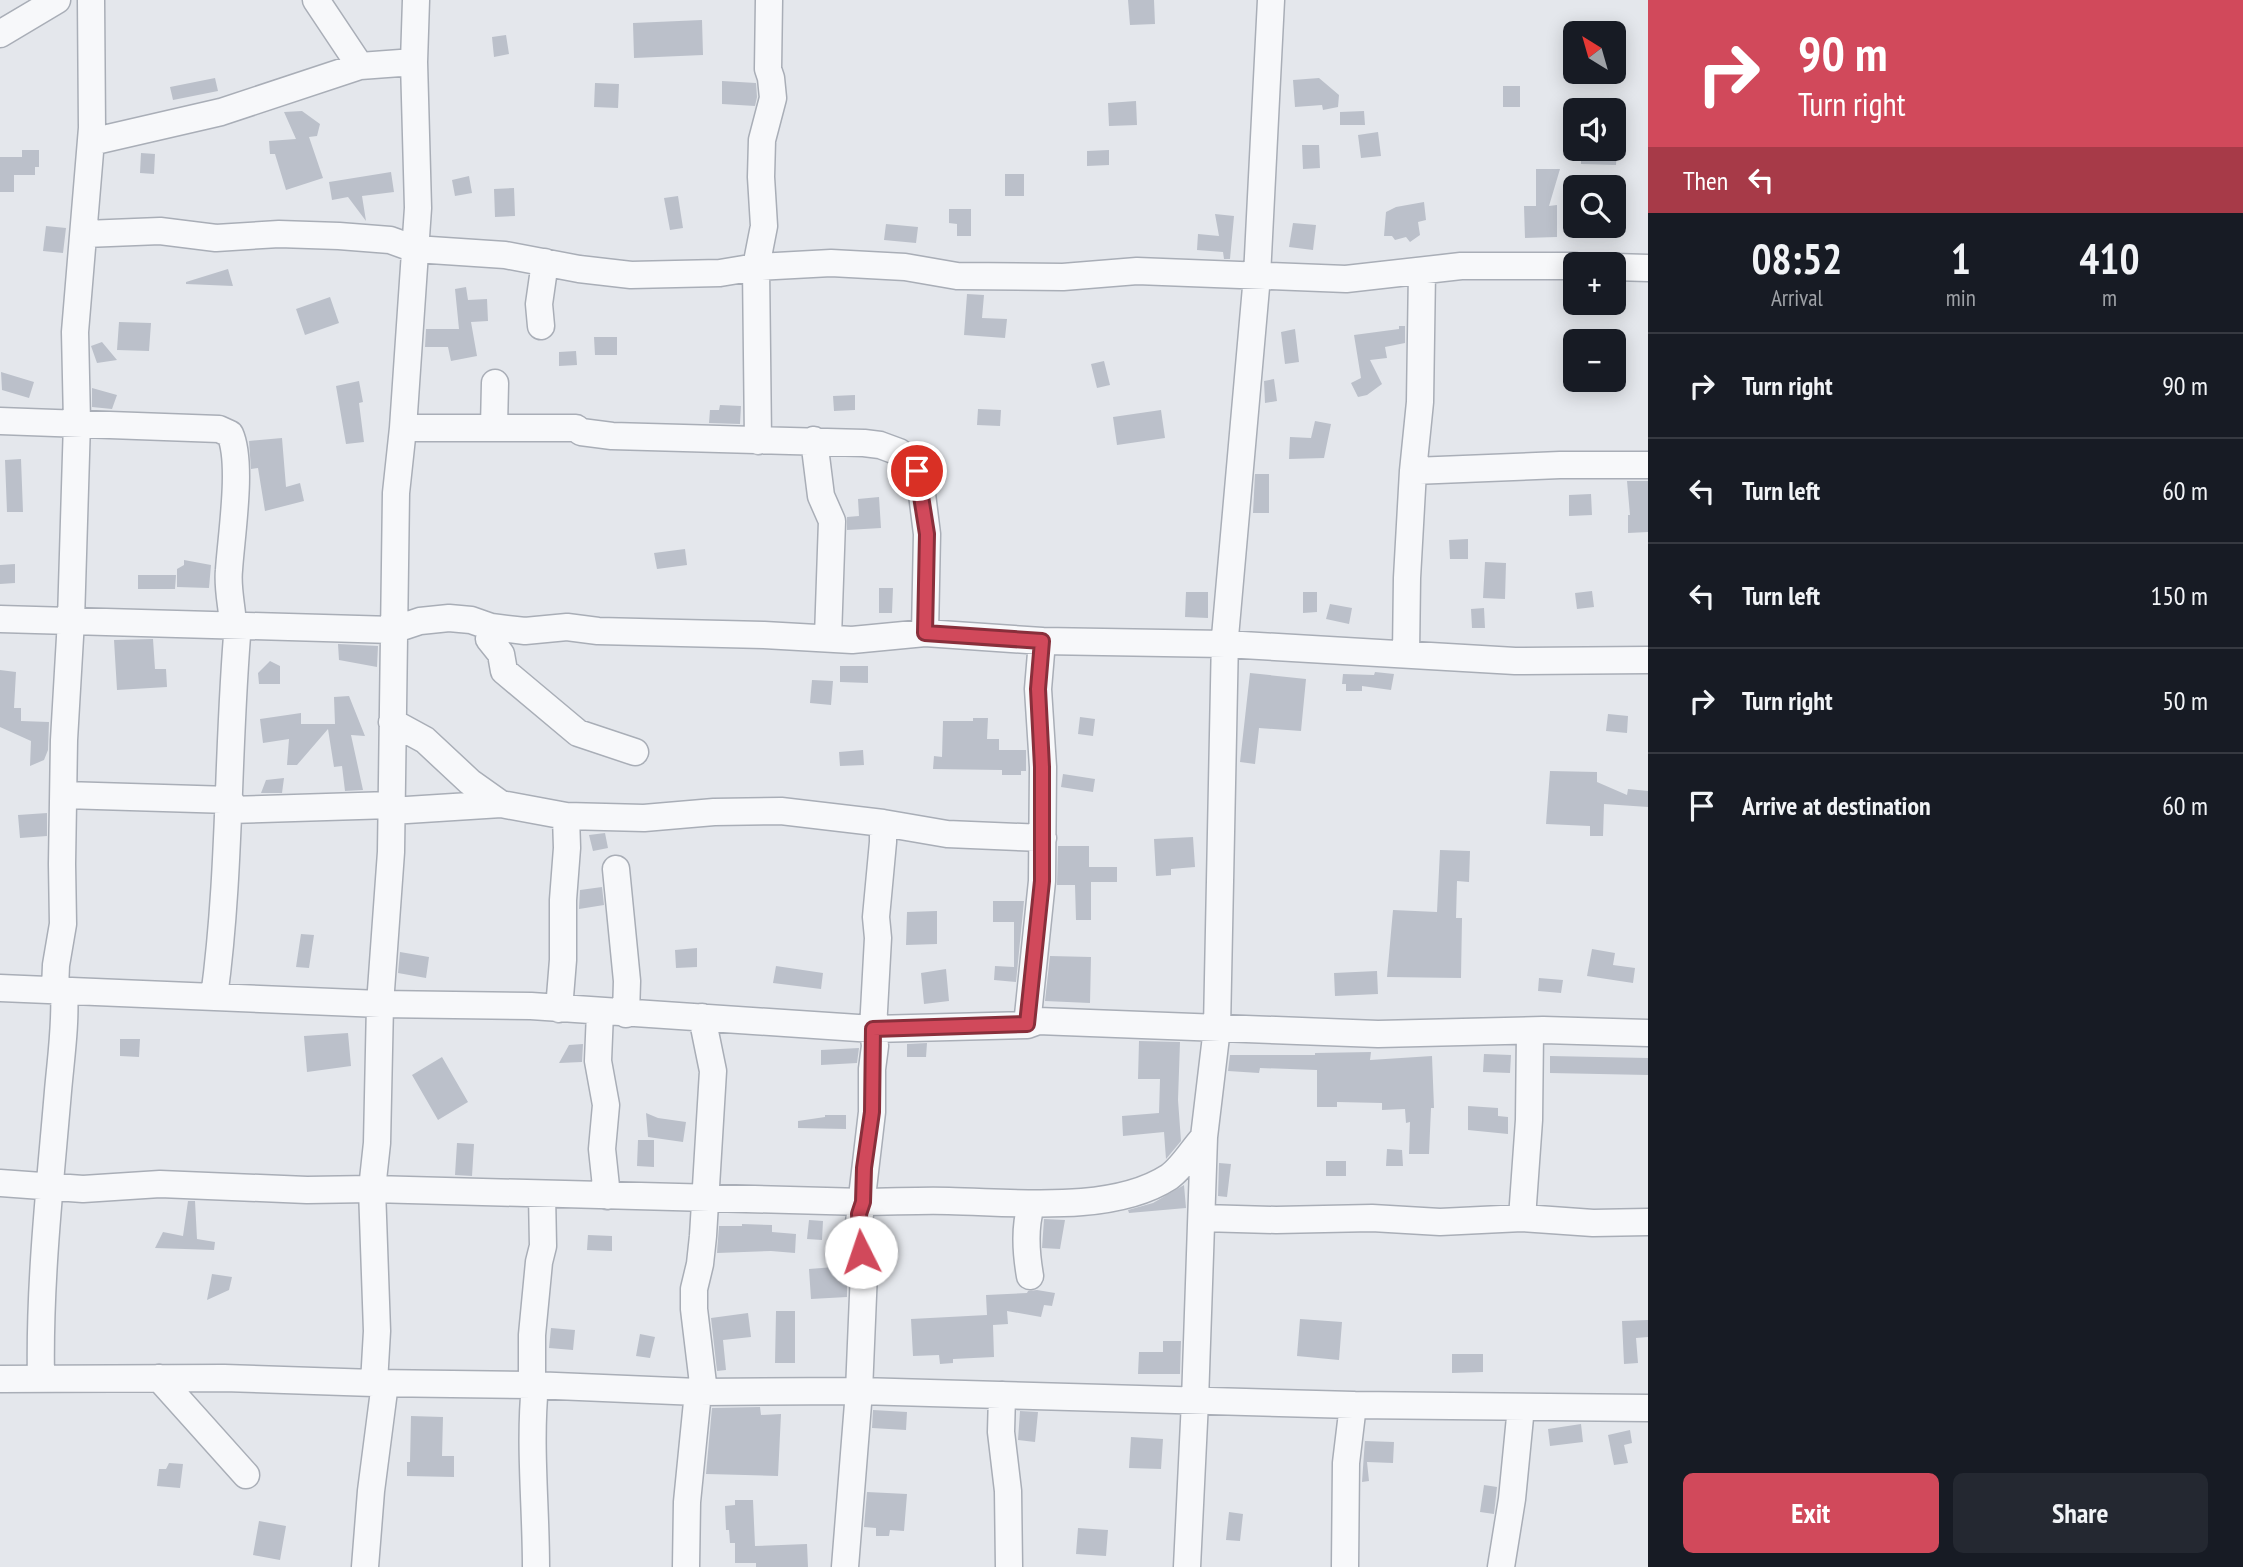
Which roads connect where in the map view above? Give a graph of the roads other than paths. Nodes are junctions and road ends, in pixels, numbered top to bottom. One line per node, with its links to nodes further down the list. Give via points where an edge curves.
1 (57, 0): 7 (street)
2 (91, 0): 10 (street)
3 (316, 0): 9 (street)
4 (416, 0): 8 (street)
5 (768, 0): 15 (street, via 768,69 773,98 762,140 764,226)
6 (1271, 0): 19 (street)
7 (0, 34)
8 (414, 62): 9 (street); 12 (street)
9 (360, 66): 10 (street, via 221,113)
10 (91, 142): 11 (street)
11 (85, 234): 12 (street, via 160,230 216,238 279,233 390,240); 23 (street, via 75,332)
12 (415, 249): 13 (street); 25 (street)
13 (545, 262): 15 (street, via 632,275 720,273); 20 (street)
14 (1563, 266): 18 (street, via 1461,266)
15 (756, 267): 19 (street, via 831,263 905,267 957,276 1063,278 1137,271); 27 (street)
16 (1626, 267): 17 (street)
17 (1648, 268)
18 (1422, 271): 19 (street, via 1346,279); 29 (street, via 1420,402)
19 (1257, 276): 38 (street)
20 (541, 326)
21 (495, 383): 24 (street)
22 (0, 421): 23 (street)
23 (77, 422): 31 (street); 32 (street, via 219,429 230,434 234,525 228,573)
24 (494, 427): 25 (street); 27 (street)
25 (403, 428): 34 (street, via 396,493)
26 (814, 440): 27 (street); 35 (street, via 880,444 899,452 917,471 927,534); 36 (street, via 821,496 832,521)
27 (758, 441)
28 (1648, 465): 29 (street)
29 (1413, 471): 39 (street)
30 (0, 619): 31 (street)
31 (71, 621): 32 (street); 43 (street)
32 (235, 624): 34 (street); 45 (street)
33 (491, 627): 34 (street, via 449,618); 36 (street); 42 (street, via 489,639 501,654 504,671 578,733)
34 (393, 630): 41 (street)
35 (925, 633): 36 (street, via 862,640); 37 (street)
36 (828, 637)
37 (1042, 641): 38 (street); 49 (street, via 1038,689)
38 (1225, 644): 39 (street); 59 (street)
39 (1406, 654): 40 (street, via 1515,661)
40 (1648, 660)
41 (392, 722): 44 (street, via 425,740); 46 (street)
42 (635, 752)
43 (64, 795): 45 (street); 52 (street, via 63,924 56,965)
44 (501, 804): 46 (street); 47 (street)
45 (230, 805): 46 (street); 53 (street)
46 (391, 808): 54 (street)
47 (566, 816): 48 (street, via 643,818 782,811); 55 (street, via 564,960)
48 (883, 822): 49 (street, via 947,834); 60 (street)
49 (1043, 838): 58 (street)
50 (616, 869): 56 (street, via 627,981)
51 (0, 988): 52 (street)
52 (60, 990): 53 (street); 65 (street, via 66,1021)
53 (214, 997): 54 (street)
54 (380, 1004): 55 (street); 66 (street)
55 (558, 1009): 56 (street)
56 (613, 1013): 57 (street); 68 (street, via 598,1061 606,1105 602,1149)
57 (702, 1017): 60 (street); 69 (street, via 713,1071)
58 (1027, 1024): 59 (street); 60 (street)
59 (1217, 1028): 61 (street, via 1378,1034); 63 (street)
60 (873, 1029): 70 (street, via 872,1112)
61 (1530, 1031): 62 (street); 73 (street)
62 (1648, 1033)
63 (1203, 1137): 71 (street, via 1172,1175 1159,1183 1101,1200); 72 (street)
64 (0, 1183): 65 (street)
65 (50, 1186): 66 (street); 78 (street)
66 (372, 1189): 67 (street); 79 (street)
67 (542, 1194): 68 (street); 80 (street)
68 (607, 1196): 69 (street)
69 (704, 1198): 70 (street); 82 (street, via 694,1289)
70 (863, 1202): 71 (street, via 944,1200); 81 (street, via 858,1231 864,1272)
71 (1031, 1206): 75 (street, via 1027,1236)
72 (1202, 1218): 73 (street, via 1373,1217 1440,1222); 84 (street)
73 (1522, 1218): 74 (street)
74 (1648, 1222)
75 (1030, 1276)
76 (159, 1378): 78 (street); 79 (street); 88 (street)
77 (0, 1379): 78 (street)
78 (41, 1379)
79 (380, 1383): 80 (street); 89 (street)
80 (533, 1385): 82 (street); 90 (street)
81 (859, 1391): 82 (street); 83 (street); 92 (street)
82 (701, 1392): 91 (street, via 687,1502)
83 (1002, 1395): 84 (street); 93 (street)
84 (1195, 1401): 85 (street); 94 (street)
85 (1353, 1405): 86 (street); 95 (street, via 1346,1463)
86 (1521, 1407): 87 (street); 96 (street)
87 (1648, 1408)
88 (246, 1475)
89 (365, 1567)
90 (536, 1567)
91 (686, 1567)
92 (845, 1567)
93 (1009, 1567)
94 (1187, 1567)
95 (1345, 1567)
96 (1501, 1567)

